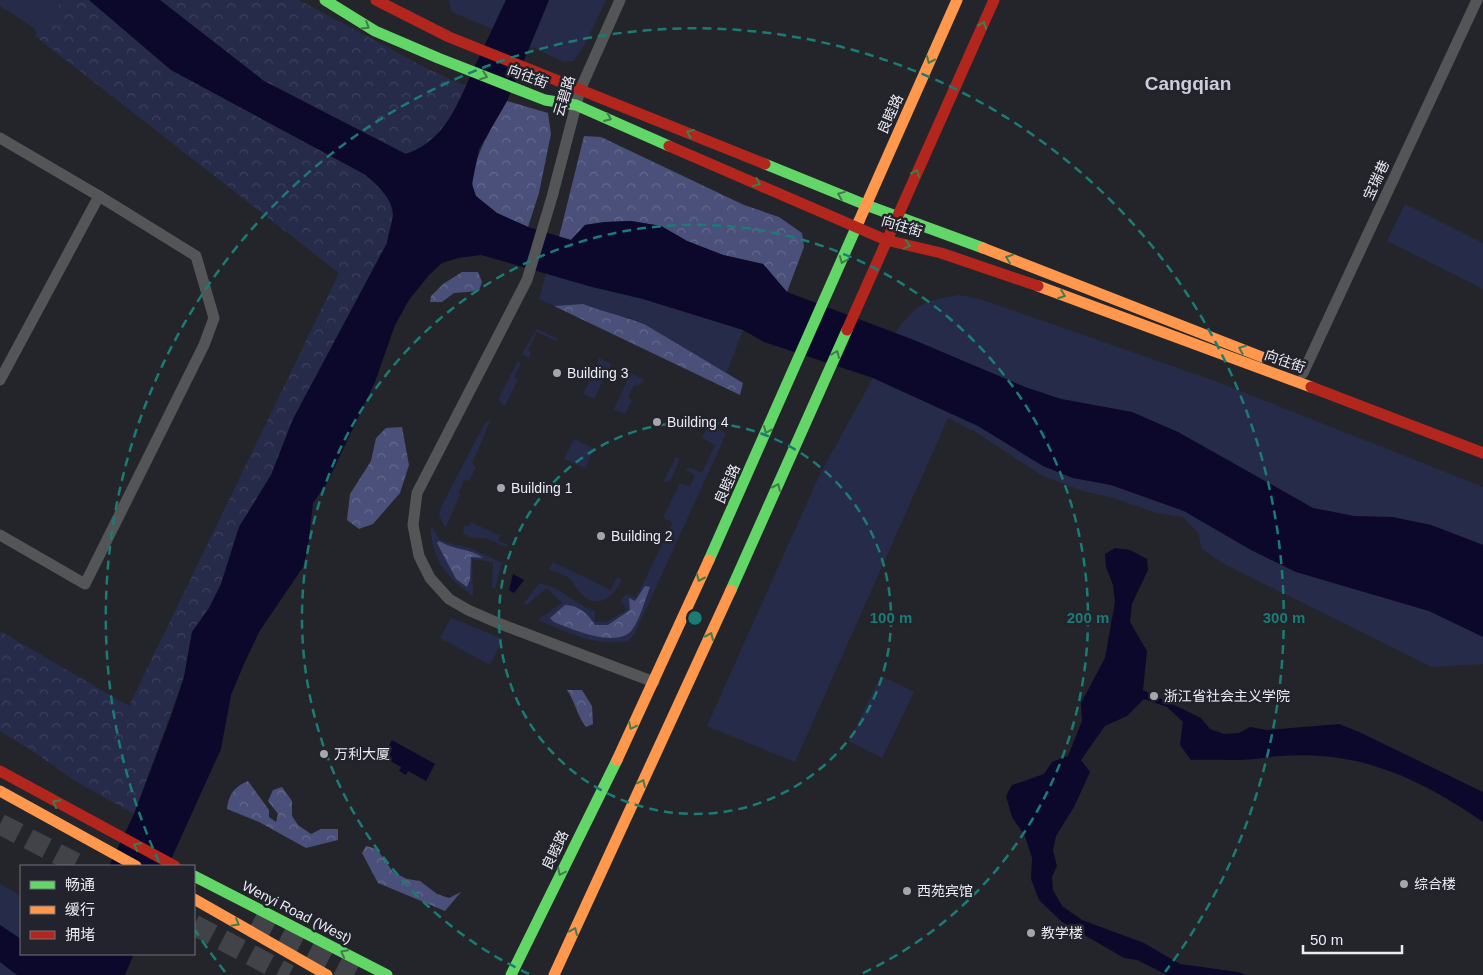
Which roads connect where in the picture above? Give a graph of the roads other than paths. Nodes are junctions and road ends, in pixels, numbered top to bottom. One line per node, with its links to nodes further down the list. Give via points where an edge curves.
1 (325, 0): 10 (main road, 向往街, one-way to 10, via 375,31 438,58 545,100)
2 (376, 0): 8 (main road)
3 (403, 0): 8 (street)
4 (620, 0): 9 (street, 云碧路)
5 (957, 0): 13 (main road, 良睦路, one-way to 13)
6 (994, 0): 14 (main road, one-way to 6)
7 (1477, 0): 17 (street, 宝瑞巷)
8 (398, 12): 9 (main road, 向往街, via 449,37)
9 (580, 90): 10 (street, 云碧路); 13 (main road, 向往街, one-way to 9)
10 (576, 105): 15 (main road, 向往街, one-way to 15); 22 (street, 云碧路, via 526,280 417,493 414,525 419,556 430,578 449,599 468,610)
11 (0, 138): 12 (street)
12 (99, 196): 18 (street); 21 (street, via 196,256 214,318 204,345 85,584)
13 (866, 206): 14 (main road, 向往街); 15 (main road, 良睦路)
14 (896, 217): 16 (main road); 17 (main road, 向往街, one-way to 14, via 1054,274)
15 (857, 226): 16 (main road, 向往街); 22 (main road, 良睦路, one-way to 22)
16 (886, 240): 20 (main road, 向往街, one-way to 20, via 941,253 1038,286); 32 (main road, one-way to 16, via 817,399)
17 (1303, 373): 19 (main road, 向往街)
18 (0, 380)
19 (1483, 444)
20 (1483, 453)
21 (0, 535)
22 (654, 682): 31 (main road, 良睦路, one-way to 31)
23 (0, 771): 26 (main road, one-way to 23)
24 (0, 791): 25 (main road)
25 (134, 865)
26 (173, 865)
27 (195, 877): 30 (main road, Wenyi Road (West), one-way to 27)
28 (195, 900): 29 (main road, one-way to 29)
29 (327, 975)
30 (387, 975)
31 (511, 975)
32 (554, 975)

